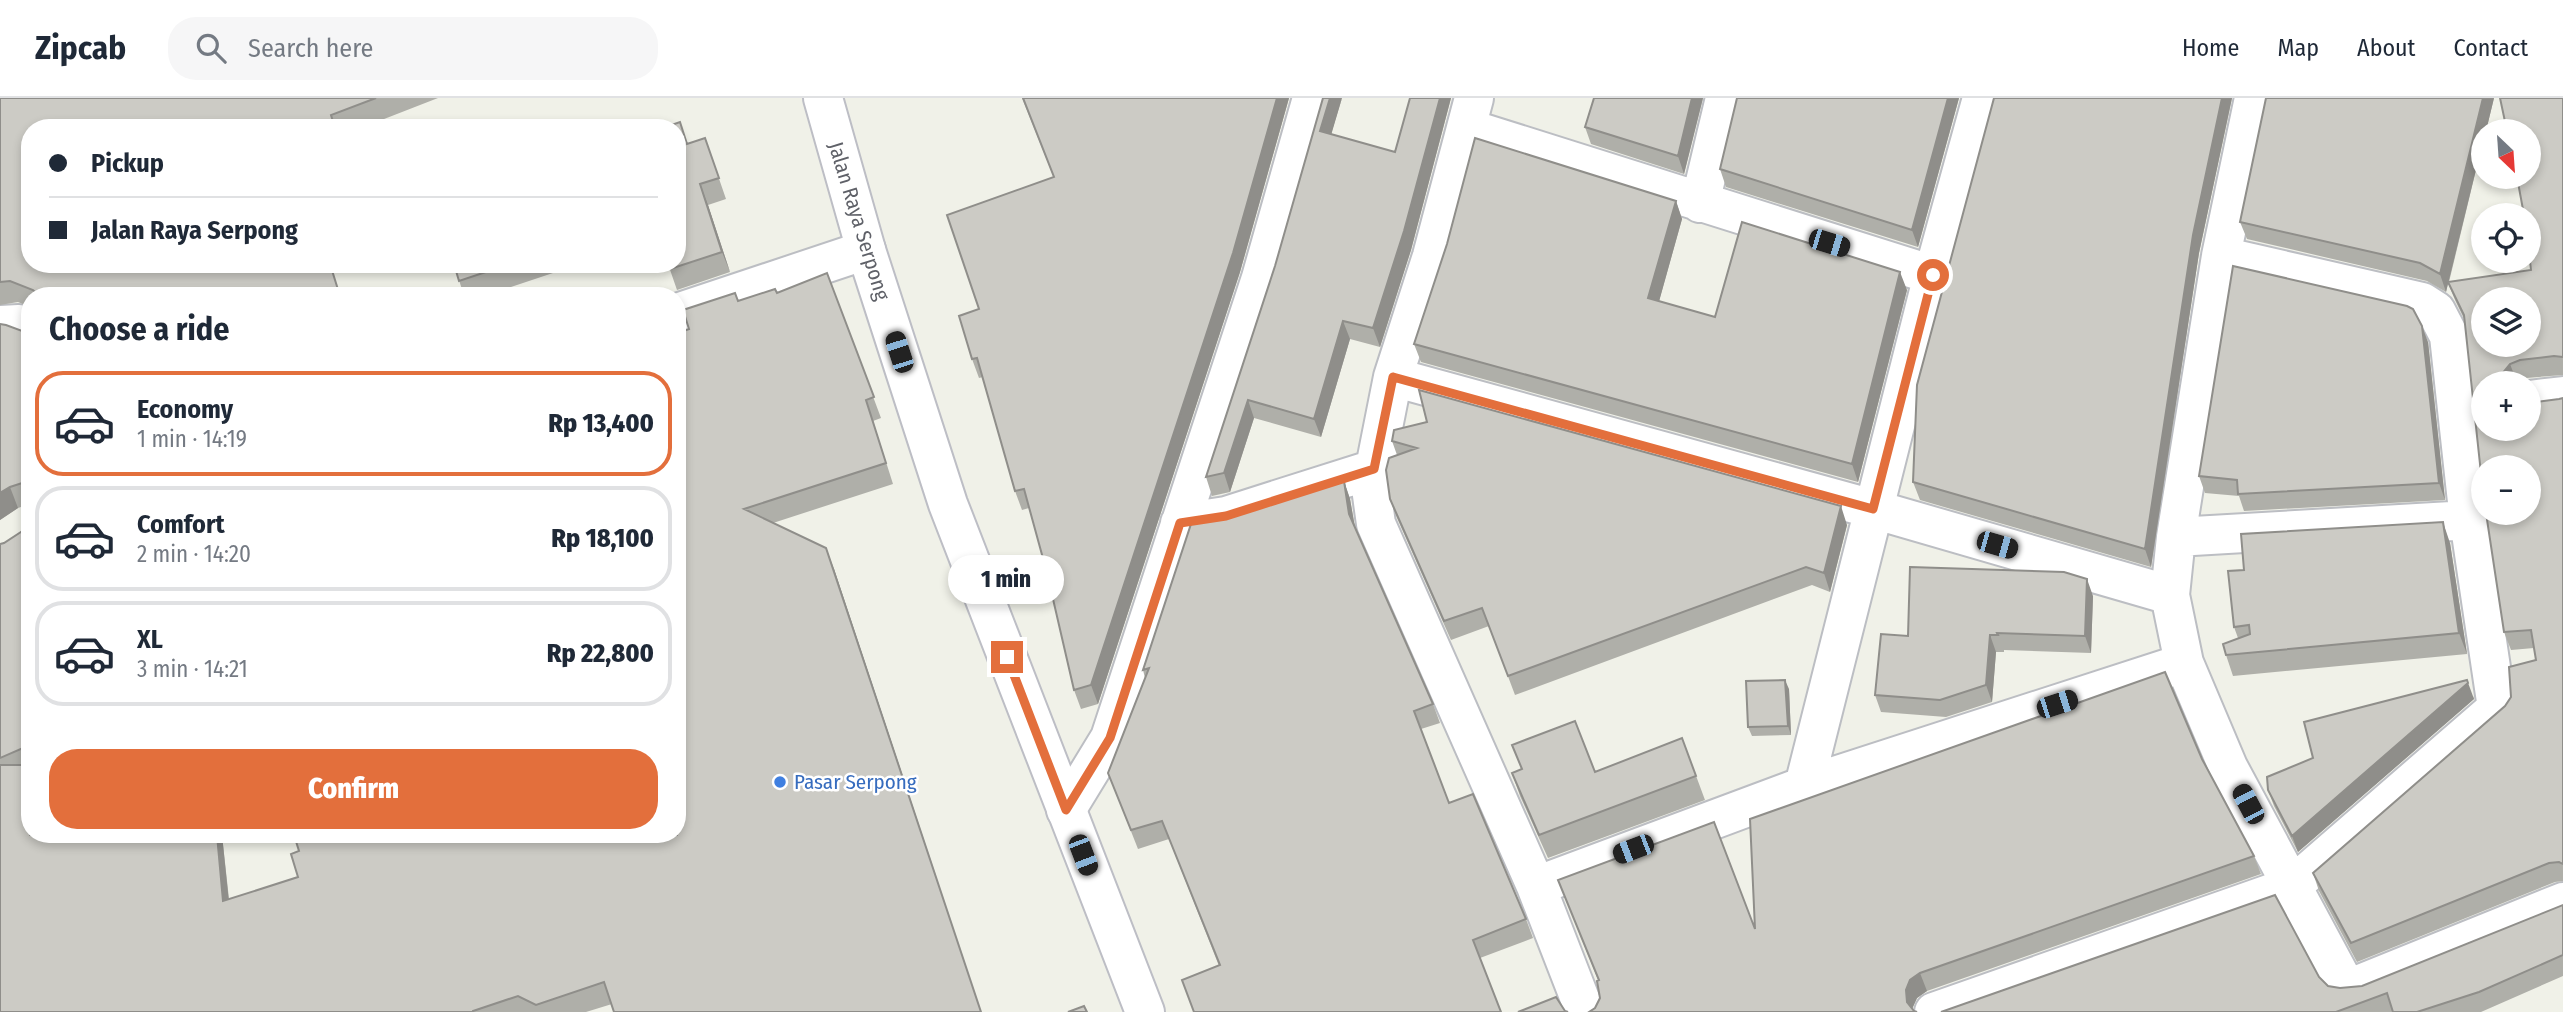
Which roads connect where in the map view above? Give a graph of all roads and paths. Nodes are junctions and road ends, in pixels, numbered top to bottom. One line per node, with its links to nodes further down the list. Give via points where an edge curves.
1 (823, 98): 8 (street, Jalan Raya Serpong)
2 (1312, 98): 21 (street, via 1261,278)
3 (1725, 98): 7 (street)
4 (1982, 98): 10 (street)
5 (2254, 98): 9 (street)
6 (1471, 113): 7 (street); 14 (street)
7 (1700, 202): 10 (street)
8 (866, 250): 11 (street); 26 (street, Jalan Raya Serpong, via 948,504)
9 (2221, 256): 17 (street, via 2422,302 2436,311 2449,336); 22 (street)
10 (1933, 275): 19 (street)
11 (686, 310)
12 (0, 325): 13 (street)
13 (21, 325)
14 (1393, 377): 18 (street); 19 (street)
15 (2563, 396): 16 (street)
16 (2541, 399)
17 (2471, 408): 20 (street)
18 (1374, 469): 21 (street, via 1226,516); 27 (street, via 1371,488 1376,524)
19 (1873, 509): 23 (street); 25 (street)
20 (2469, 520): 22 (street); 28 (street, via 2497,708)
21 (1180, 523): 26 (street, via 1110,738)
22 (2176, 537): 23 (street)
23 (2171, 595): 24 (street)
24 (2184, 663): 25 (street); 28 (street, via 2228,767)
25 (1804, 786): 27 (street)
26 (1066, 810): 30 (street, Jalan Raya Serpong)
27 (1536, 886): 31 (street)
28 (2292, 886): 29 (street, via 2345,985 2360,984); 32 (street)
29 (2563, 902)
30 (1145, 1012)
31 (1585, 1012)
32 (1934, 1012)

